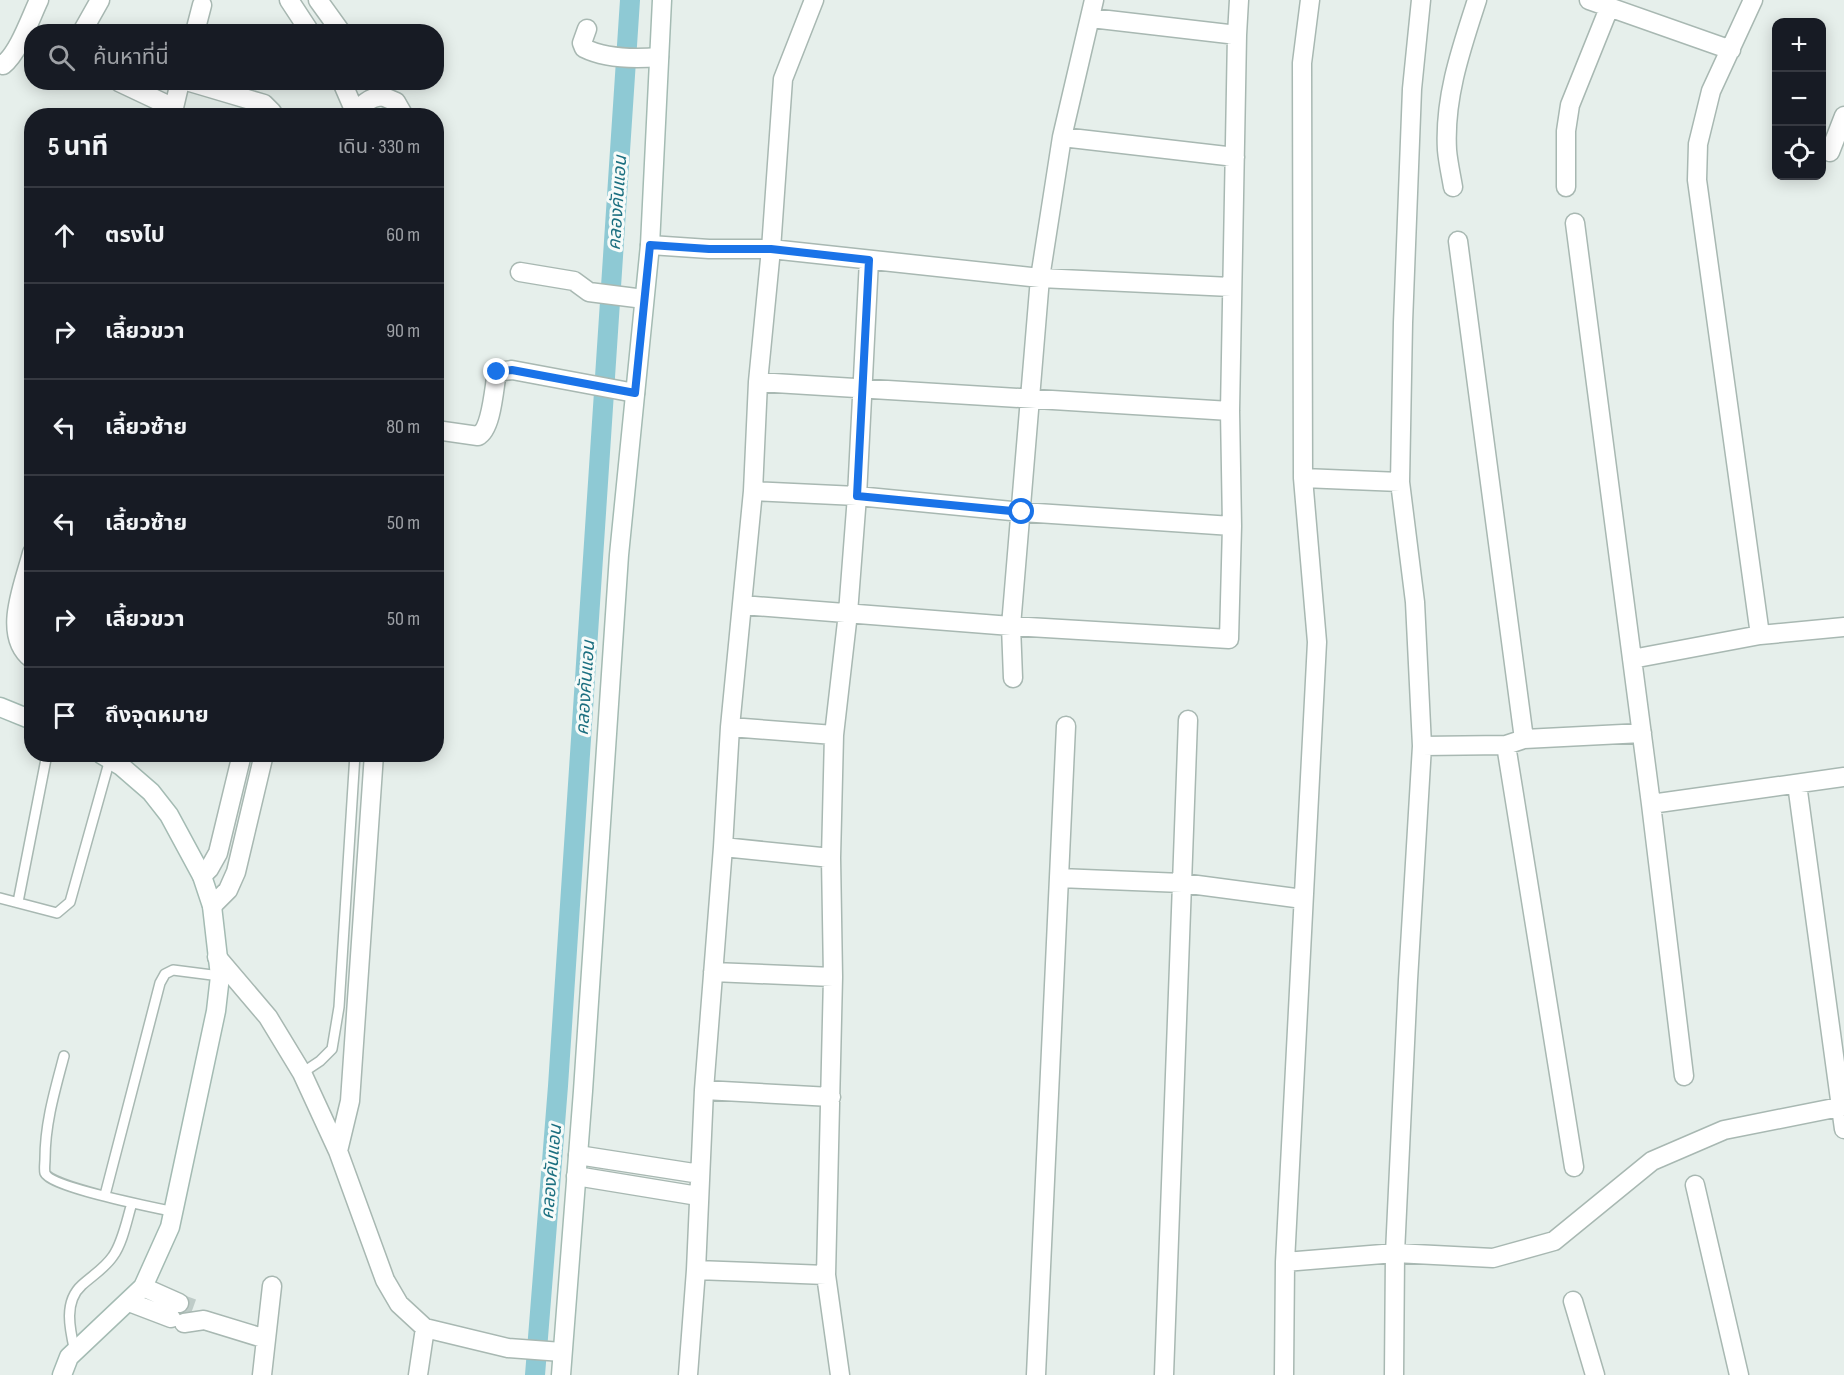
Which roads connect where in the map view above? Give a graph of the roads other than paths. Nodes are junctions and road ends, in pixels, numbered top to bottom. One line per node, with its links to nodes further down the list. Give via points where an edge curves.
1 (39, 0): 17 (street)
2 (100, 0): 18 (street)
3 (289, 0): 20 (street)
4 (318, 0): 21 (street)
5 (662, 0): 26 (street)
6 (814, 0): 49 (street, via 783,79)
7 (1094, 0): 16 (street)
8 (1239, 0): 24 (street)
9 (1310, 0): 61 (street, via 1302,63)
10 (1421, 0): 62 (street, via 1412,89)
11 (1477, 0): 44 (street, via 1449,98 1447,150)
12 (1589, 0): 15 (street)
13 (1754, 0): 25 (street)
14 (202, 5): 19 (street)
15 (1609, 8): 25 (street); 45 (street, via 1570,105)
16 (1091, 18): 24 (street); 41 (street)
17 (27, 24)
18 (86, 24)
19 (197, 24)
20 (305, 24)
21 (336, 24)
22 (587, 29): 26 (street, via 582,40 584,48 601,55)
23 (24, 31): 27 (street, via 8,61)
24 (1237, 35): 43 (street)
25 (1731, 50): 72 (street, via 1705,112 1698,144 1697,180)
26 (659, 57): 48 (street)
27 (0, 64)
28 (134, 90): 34 (street)
29 (178, 90): 35 (street)
30 (217, 90): 36 (street)
31 (345, 90): 37 (street)
32 (378, 90): 38 (street)
33 (380, 90): 39 (street)
34 (166, 108)
35 (174, 108)
36 (268, 108)
37 (353, 108)
38 (360, 108)
39 (399, 108)
40 (1844, 116): 42 (street)
41 (1062, 137): 43 (street); 52 (street)
42 (1830, 152)
43 (1235, 158): 53 (street)
44 (1453, 187)
45 (1566, 187)
46 (1575, 223): 74 (street)
47 (1458, 241): 83 (street)
48 (650, 245): 49 (street); 54 (street)
49 (771, 249): 50 (street); 55 (street)
50 (869, 260): 52 (street); 56 (street)
51 (520, 272): 54 (street, via 574,281 589,292)
52 (1040, 278): 53 (street); 58 (street)
53 (1231, 286): 59 (street)
54 (637, 299): 57 (street)
55 (758, 382): 56 (street); 63 (street)
56 (863, 388): 58 (street); 64 (street)
57 (635, 393): 60 (street, via 512,370 497,372 483,433 478,436); 117 (street, via 619,555)
58 (1030, 398): 59 (street); 65 (street)
59 (1230, 411): 66 (street)
60 (444, 431)
61 (1303, 478): 62 (street); 102 (street, via 1317,642)
62 (1401, 482): 85 (street, via 1415,602)
63 (753, 491): 64 (street); 68 (street)
64 (857, 496): 65 (street); 69 (street)
65 (1022, 512): 66 (street); 70 (street)
66 (1232, 526): 70 (street, via 1229,639)
67 (24, 585): 73 (street, via 16,617 16,637)
68 (742, 605): 69 (street); 80 (street)
69 (848, 613): 70 (street); 82 (street)
70 (1011, 626): 75 (street)
71 (1844, 627): 72 (street)
72 (1760, 634): 74 (street)
73 (24, 652)
74 (1632, 659): 81 (street)
75 (1013, 678)
76 (0, 707): 77 (street)
77 (24, 717)
78 (1188, 720): 100 (street)
79 (1066, 726): 99 (street)
80 (729, 727): 82 (street); 96 (street)
81 (1642, 733): 83 (street); 95 (street)
82 (834, 735): 97 (street)
83 (1524, 739): 84 (street)
84 (1506, 745): 85 (street); 118 (street)
85 (1422, 746): 126 (street)
86 (45, 762): 103 (lane)
87 (105, 762): 103 (lane, via 70,902 57,913)
88 (114, 762): 98 (street, via 151,792 169,815)
89 (240, 762): 98 (street, via 218,853)
90 (262, 762): 104 (street, via 236,872 228,890)
91 (354, 762): 110 (lane, via 339,1007 332,1050)
92 (373, 762): 116 (street, via 350,1101)
93 (1844, 777): 94 (street)
94 (1797, 784): 95 (street); 114 (street)
95 (1651, 804): 111 (street)
96 (723, 847): 97 (street); 106 (street)
97 (831, 858): 108 (street)
98 (202, 876): 104 (street)
99 (1059, 878): 100 (street); 145 (street)
100 (1182, 883): 102 (street); 146 (street)
101 (0, 898): 103 (lane)
102 (1303, 899): 127 (street)
103 (18, 902)
104 (212, 906): 105 (street)
105 (217, 957): 107 (street); 110 (street, via 268,1017)
106 (713, 972): 108 (street); 112 (street)
107 (220, 976): 122 (lane, via 173,970 160,983); 125 (street)
108 (833, 977): 113 (street)
109 (64, 1056): 122 (lane, via 48,1121 45,1172 56,1183)
110 (302, 1073): 116 (street)
111 (1684, 1076)
112 (704, 1089): 113 (street); 119 (street)
113 (831, 1097): 129 (street)
114 (1842, 1106): 115 (street); 126 (street, via 1724,1130 1652,1161 1554,1241 1493,1258)
115 (1844, 1129)
116 (338, 1151): 135 (street, via 385,1280 399,1304)
117 (578, 1155): 119 (street); 120 (street)
118 (1574, 1167)
119 (700, 1174): 123 (street)
120 (576, 1176): 123 (street); 138 (street)
121 (1695, 1185): 150 (street)
122 (105, 1195): 124 (lane)
123 (698, 1196): 128 (street)
124 (132, 1203): 125 (lane); 137 (lane, via 115,1254 80,1287 71,1303 69,1327)
125 (175, 1212): 131 (street)
126 (1395, 1253): 127 (street); 148 (street)
127 (1285, 1262): 147 (street)
128 (696, 1270): 129 (street); 143 (street)
129 (826, 1275): 144 (street)
130 (272, 1286): 136 (street)
131 (143, 1287): 133 (street); 134 (street)
132 (1574, 1301): 149 (street)
133 (129, 1302): 134 (street); 137 (street)
134 (186, 1314): 136 (street)
135 (425, 1328): 138 (street, via 508,1348); 141 (street)
136 (266, 1339): 140 (street)
137 (75, 1352): 139 (street)
138 (557, 1352): 142 (street)
139 (62, 1375)
140 (262, 1375)
141 (418, 1375)
142 (561, 1375)
143 (688, 1375)
144 (840, 1375)
145 (1036, 1375)
146 (1164, 1375)
147 (1284, 1375)
148 (1394, 1375)
149 (1595, 1375)
150 (1739, 1375)

